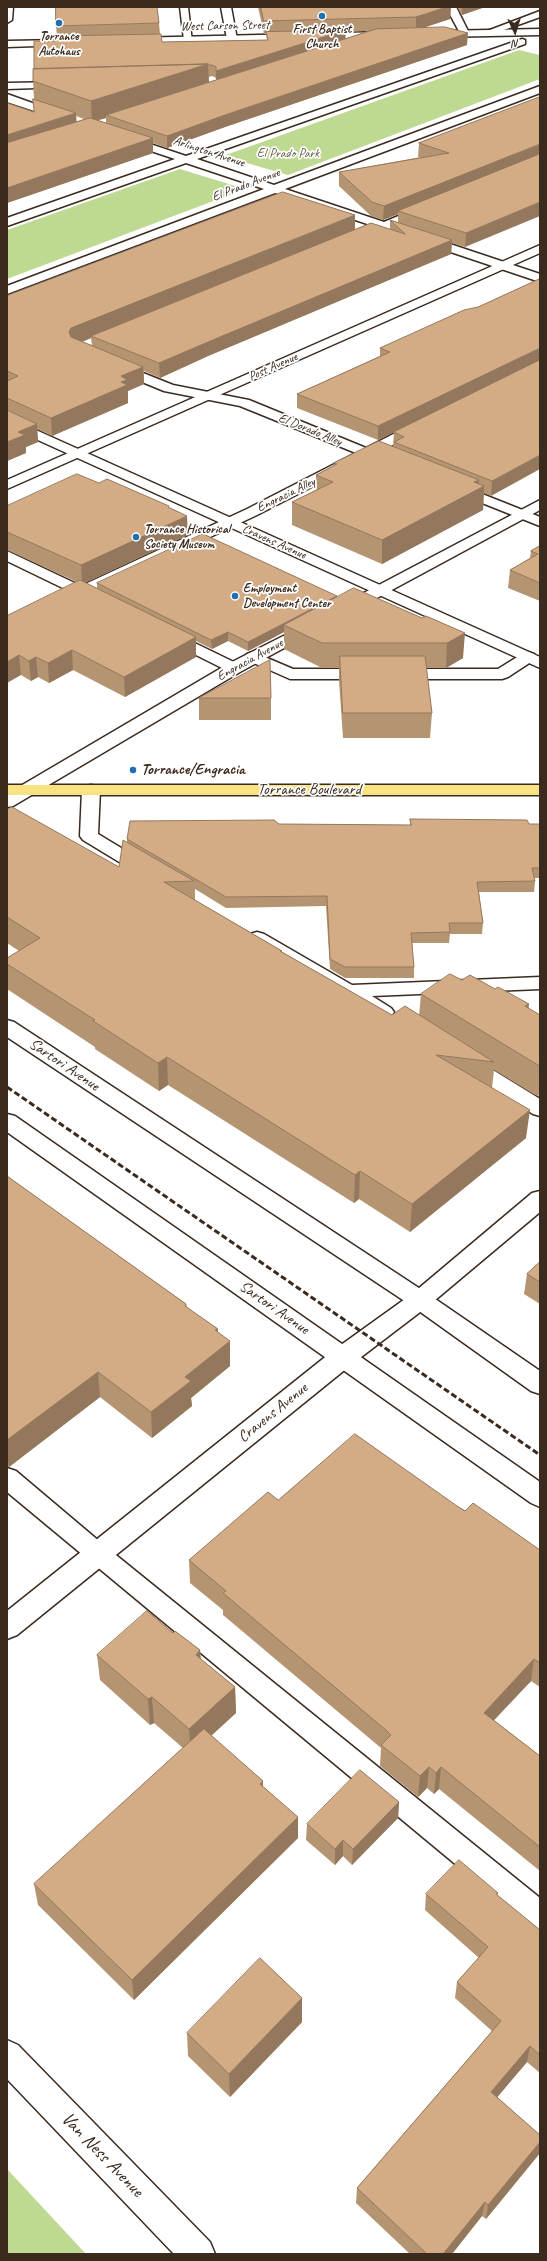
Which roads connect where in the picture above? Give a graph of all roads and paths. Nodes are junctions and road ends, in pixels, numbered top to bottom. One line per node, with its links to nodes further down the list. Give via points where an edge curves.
1 (8, 7): 6 (street)
2 (184, 7): 14 (lane)
3 (226, 7): 13 (street)
4 (451, 7): 8 (street)
5 (540, 14): 9 (street)
6 (7, 20)
7 (540, 32): 9 (street)
8 (464, 33): 9 (street); 10 (street)
9 (487, 33): 17 (street)
10 (425, 34)
11 (378, 35): 12 (street, West Carson Street); 13 (street, West Carson Street); 20 (lane)
12 (394, 35)
13 (232, 39): 14 (street, West Carson Street)
14 (188, 40): 15 (street, West Carson Street)
15 (119, 41)
16 (74, 42): 18 (street)
17 (522, 42): 19 (street); 27 (street)
18 (7, 44)
19 (534, 45)
20 (342, 47)
21 (76, 84): 22 (lane)
22 (7, 86)
23 (540, 89): 28 (street, El Prado Avenue)
24 (8, 99): 25 (street)
25 (76, 122)
26 (112, 134): 27 (street, Arlington Avenue)
27 (184, 159): 28 (street, Arlington Avenue); 30 (street)
28 (276, 189): 31 (street, Arlington Avenue); 36 (street, El Prado Avenue)
29 (439, 202): 31 (lane)
30 (7, 222)
31 (381, 225): 32 (lane); 34 (street, Arlington Avenue)
32 (352, 237)
33 (540, 249): 34 (street, Post Avenue)
34 (502, 266): 35 (street, Arlington Avenue); 38 (street, Post Avenue)
35 (540, 278)
36 (7, 290)
37 (105, 362): 38 (lane, El Dorado Alley, via 169,388)
38 (205, 396): 41 (lane, El Dorado Alley, via 244,402); 42 (street, Post Avenue)
39 (435, 418): 41 (lane, Engracia Alley)
40 (7, 421): 42 (street, Cravens Avenue)
41 (366, 452): 43 (lane, El Dorado Alley); 48 (lane, Engracia Alley, via 338,469)
42 (77, 453): 45 (street, Post Avenue); 48 (street, Cravens Avenue)
43 (388, 461)
44 (447, 484): 47 (lane)
45 (7, 485)
46 (540, 504): 47 (street, Engracia Avenue)
47 (521, 514): 49 (lane); 51 (street, Engracia Avenue)
48 (228, 522): 51 (street, Cravens Avenue); 52 (lane, Engracia Alley)
49 (540, 522)
50 (7, 555): 52 (lane)
51 (381, 590): 56 (street, Engracia Avenue); 57 (street, Cravens Avenue)
52 (81, 591): 53 (lane); 54 (lane, Engracia Alley)
53 (102, 602)
54 (56, 604)
55 (157, 630): 58 (lane)
56 (253, 656): 57 (lane, via 290,674 502,674); 58 (street, Engracia Avenue)
57 (534, 660)
58 (234, 668): 60 (street, Engracia Avenue)
59 (7, 790): 60 (main road, Torrance Boulevard)
60 (29, 790): 61 (main road, Torrance Boulevard); 63 (street, Engracia Avenue)
61 (91, 790): 62 (main road, Torrance Boulevard); 64 (lane, via 89,836)
62 (540, 790)
63 (7, 802)
64 (163, 881)
65 (243, 930): 67 (lane)
66 (540, 982): 67 (lane)
67 (350, 991): 68 (lane)
68 (398, 1020)
69 (7, 1027): 74 (street, Sartori Avenue)
70 (452, 1054): 71 (lane)
71 (540, 1109)
72 (7, 1121): 75 (street, Sartori Avenue)
73 (540, 1199): 74 (street, Cravens Avenue)
74 (420, 1300): 75 (street, Cravens Avenue); 76 (street, Sartori Avenue)
75 (343, 1357): 78 (street, Sartori Avenue); 79 (street, Cravens Avenue)
76 (540, 1384)
77 (7, 1478): 79 (lane)
78 (540, 1496)
79 (97, 1554): 80 (street, Cravens Avenue); 81 (lane)
80 (7, 1627)
81 (540, 1916)
82 (7, 2056): 83 (street, Van Ness Avenue)
83 (198, 2254)

